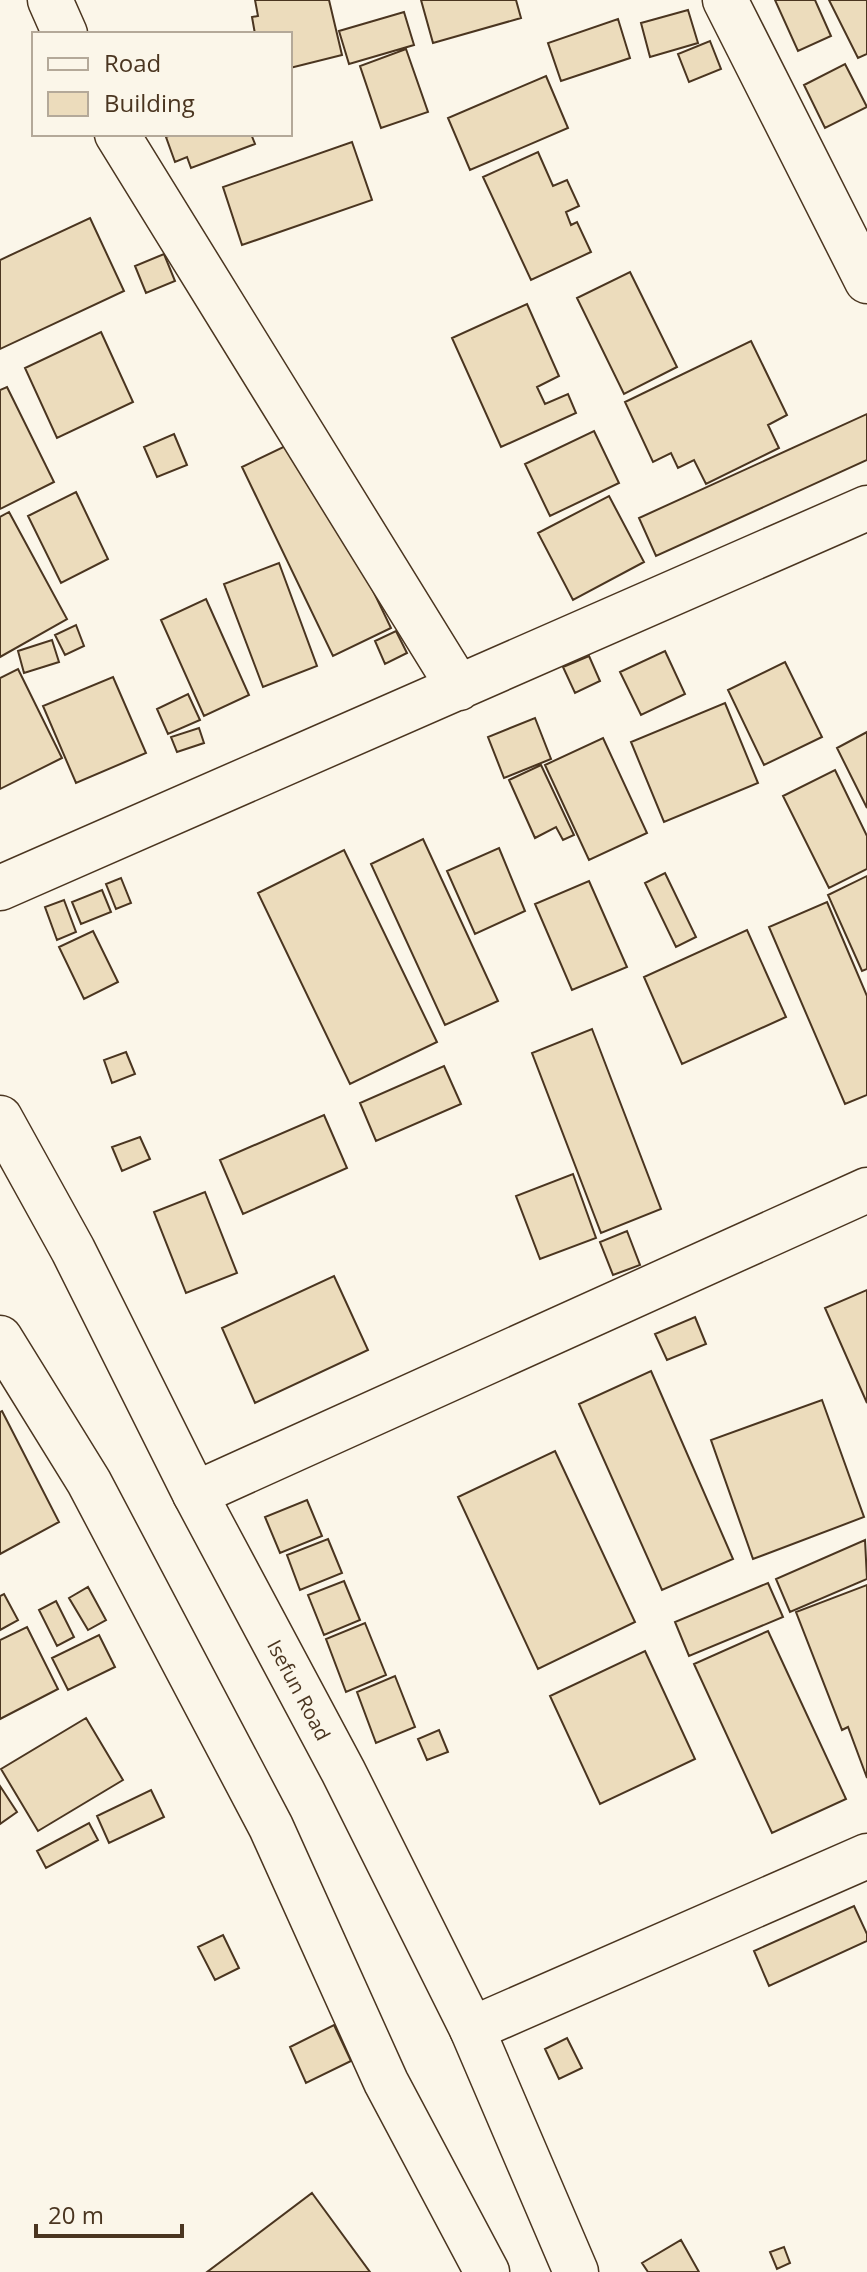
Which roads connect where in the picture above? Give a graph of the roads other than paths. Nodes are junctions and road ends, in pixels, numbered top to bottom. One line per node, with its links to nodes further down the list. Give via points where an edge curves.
1 (50, 0): 3 (street)
2 (725, 0): 5 (street)
3 (64, 32)
4 (118, 136): 7 (street)
5 (867, 281)
6 (867, 508): 7 (street)
7 (459, 688): 8 (street)
8 (0, 888)
9 (0, 1118): 12 (street, Isefun Road, via 73,1250)
10 (867, 1190): 12 (street)
11 (0, 1338): 15 (street, via 89,1482 271,1827 386,2082)
12 (195, 1494): 14 (street, Isefun Road, via 343,1771)
13 (867, 1856): 14 (street)
14 (472, 2029): 16 (street, Isefun Road)
15 (487, 2272)
16 (576, 2272)

